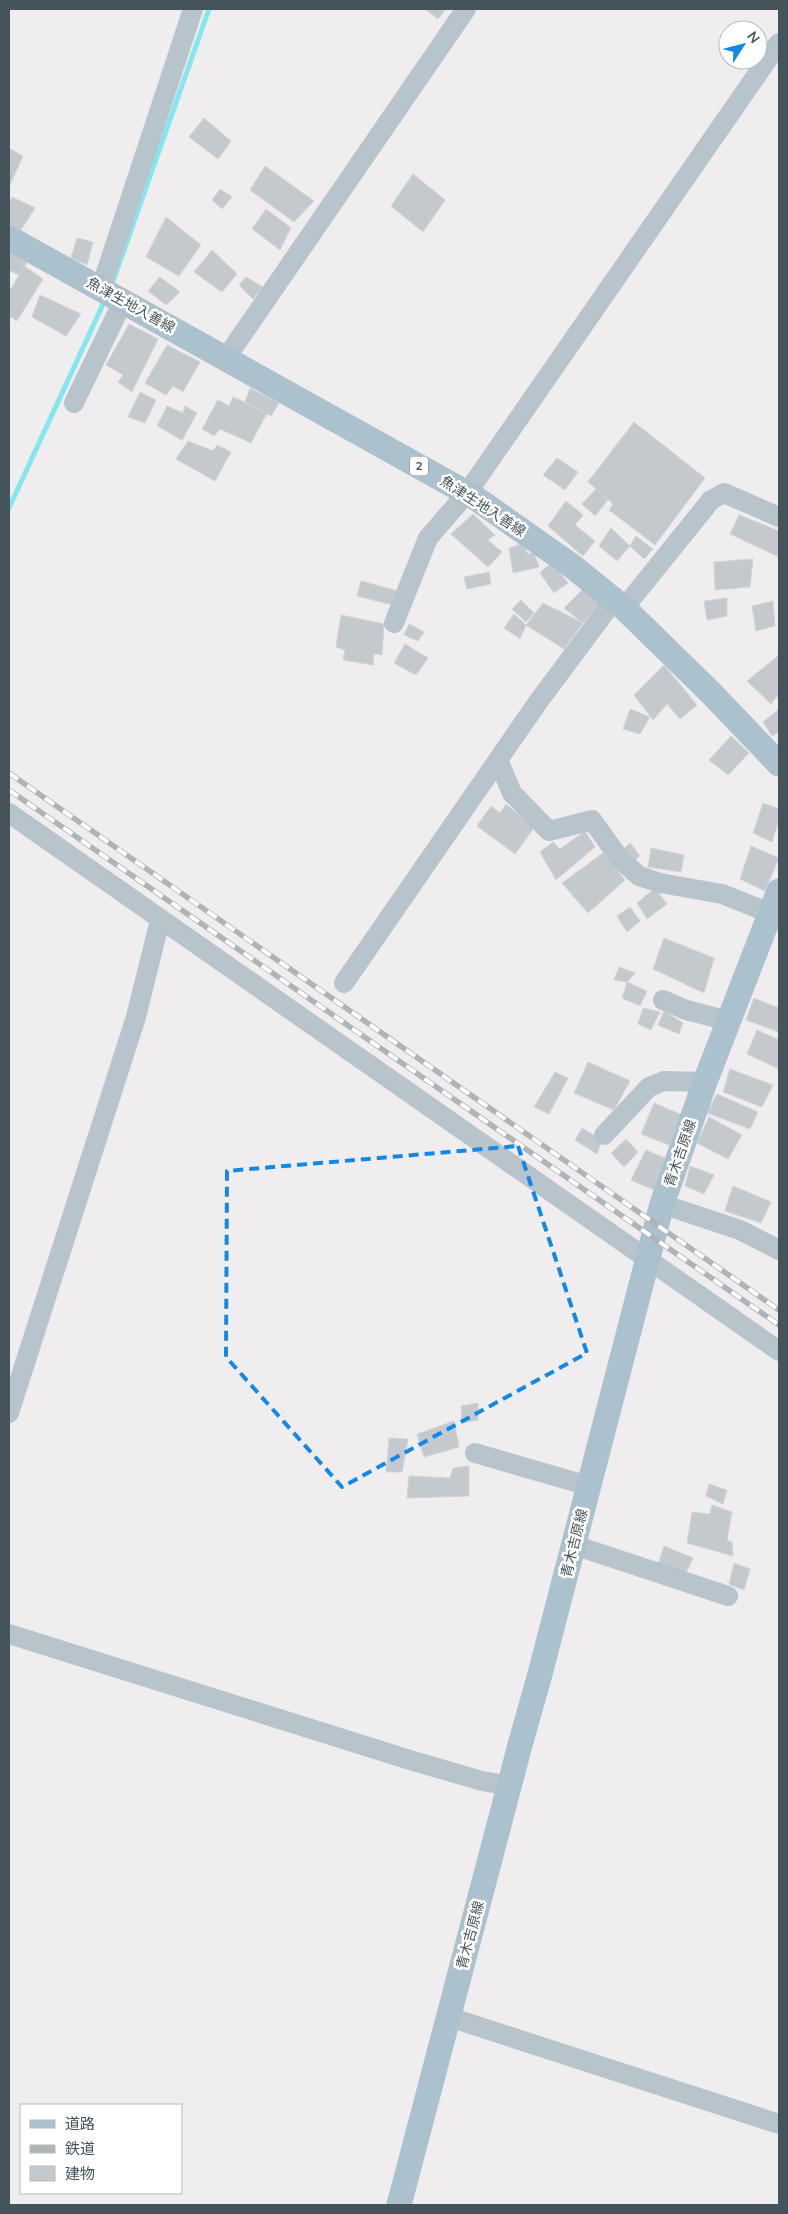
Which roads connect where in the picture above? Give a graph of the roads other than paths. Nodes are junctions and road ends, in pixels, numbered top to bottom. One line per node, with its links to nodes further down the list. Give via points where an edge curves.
1 (193, 9): 5 (street)
2 (466, 9): 7 (street)
3 (779, 43): 9 (street)
4 (9, 238): 5 (main road, 魚津生地入善線 / 2)
5 (101, 288): 6 (main road, 魚津生地入善線 / 2)
6 (123, 301): 7 (main road, 魚津生地入善線 / 2); 8 (street)
7 (226, 358): 9 (main road, 魚津生地入善線 / 2)
8 (74, 404)
9 (467, 493): 11 (main road, 魚津生地入善線 / 2, via 572,566); 12 (street, via 428,538)
10 (779, 518): 11 (street, via 724,493 711,500)
11 (619, 604): 13 (street, via 538,702); 14 (main road, 魚津生地入善線 / 2)
12 (394, 623)
13 (498, 760): 16 (street, via 512,793 549,831 592,820 620,859 639,876 660,883); 18 (street)
14 (779, 764)
15 (9, 813): 17 (street)
16 (775, 902): 20 (main road, 青木吉原線)
17 (160, 920): 25 (street); 27 (street, via 136,1017)
18 (344, 983)
19 (663, 1000): 20 (street, via 686,1010)
20 (729, 1021): 21 (main road, 青木吉原線)
21 (705, 1082): 22 (street, via 664,1082 649,1087); 23 (main road, 青木吉原線)
22 (604, 1134)
23 (662, 1204): 24 (street, via 740,1230); 25 (main road, 青木吉原線)
24 (779, 1250)
25 (647, 1259): 26 (street); 29 (main road, 青木吉原線)
26 (779, 1351)
27 (9, 1413)
28 (475, 1453): 29 (street)
29 (589, 1486): 30 (main road, 青木吉原線)
30 (574, 1545): 31 (street); 33 (main road, 青木吉原線)
31 (728, 1596)
32 (9, 1634): 33 (street, via 410,1760)
33 (510, 1786): 34 (main road, 青木吉原線)
34 (449, 2017): 35 (street); 36 (main road, 青木吉原線)
35 (779, 2124)
36 (399, 2205)

